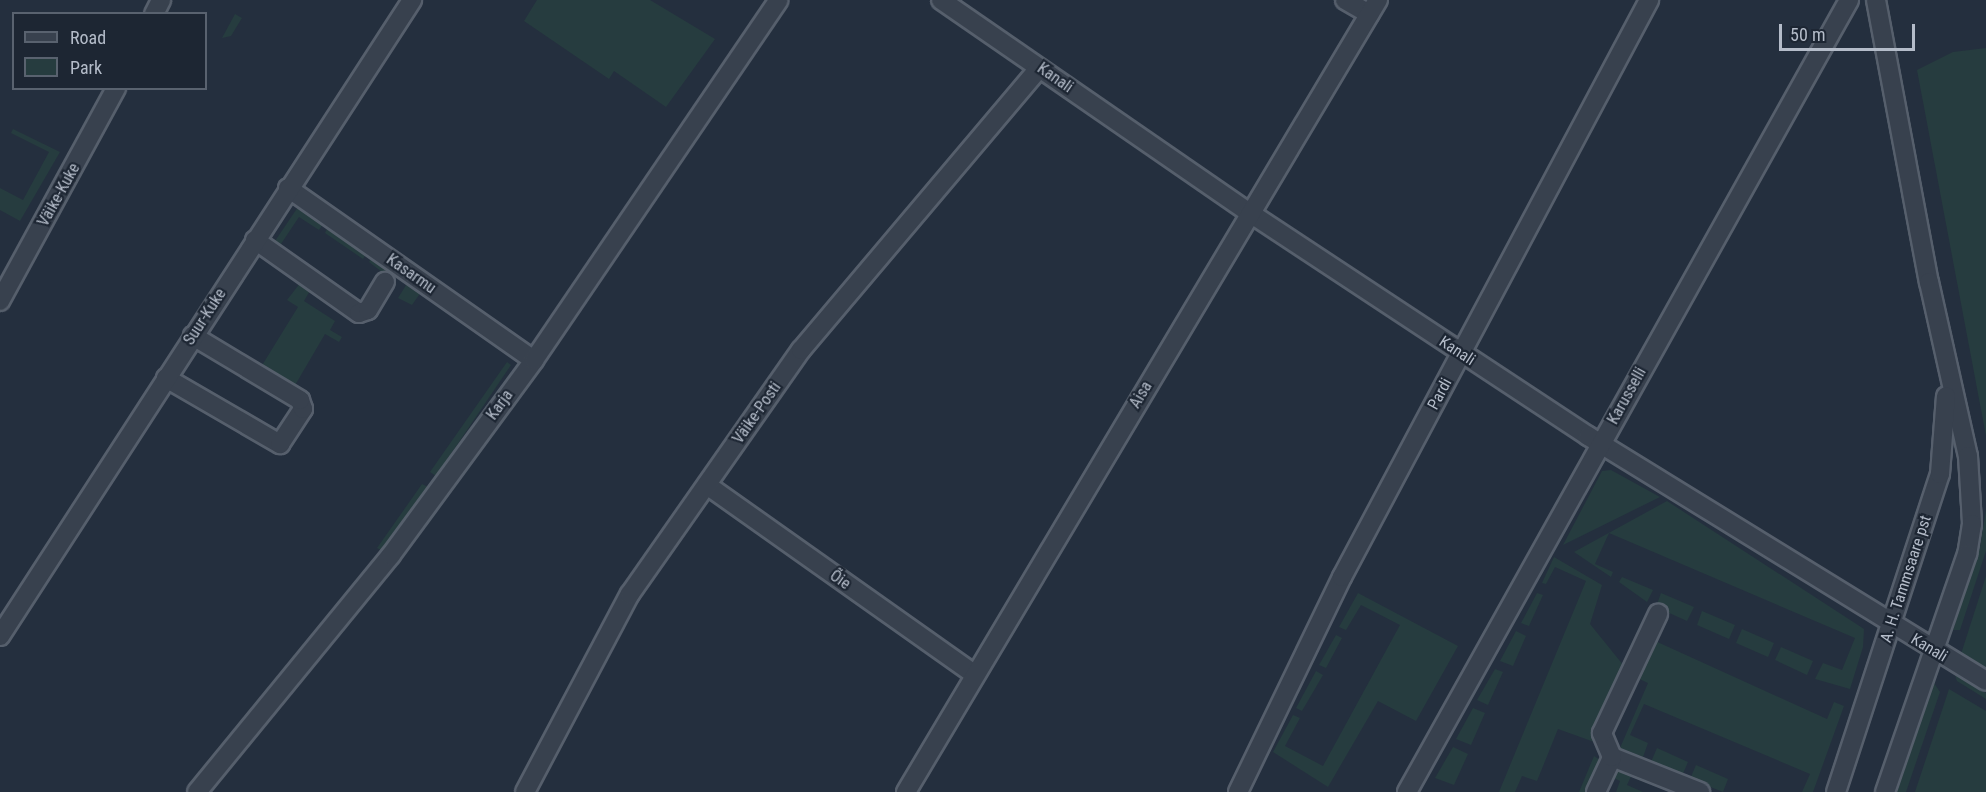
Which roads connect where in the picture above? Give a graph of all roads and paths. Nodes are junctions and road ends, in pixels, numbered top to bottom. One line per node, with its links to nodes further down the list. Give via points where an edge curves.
1 (412, 0): 11 (street, Suur-Kuke)
2 (779, 0): 18 (street, Karja)
3 (941, 0): 9 (street, Kanali)
4 (1345, 0): 8 (street)
5 (1649, 0): 17 (street, Pardi)
6 (1849, 0): 21 (street, Karusselli)
7 (1876, 0): 19 (street, A. H. Tammsaare pst)
8 (1374, 7): 12 (street, Aisa)
9 (1039, 68): 12 (street, Kanali); 22 (street, Väike-Posti, via 801,350)
10 (115, 90): 15 (street, Väike-Kuke)
11 (288, 188): 13 (street, Suur-Kuke); 18 (street, Kasarmu)
12 (1250, 213): 17 (street, Kanali); 27 (street, Aisa)
13 (255, 240): 14 (street, via 359,313 368,310); 16 (street, Suur-Kuke)
14 (385, 282)
15 (0, 301)
16 (193, 336): 20 (street, Suur-Kuke); 20 (street, via 300,400 303,409 286,436 277,445)
17 (1462, 354): 21 (street, Kanali); 33 (street, Pardi, via 1342,578)
18 (534, 360): 30 (street, Karja, via 391,555)
19 (1946, 361): 24 (street, A. H. Tammsaare pst, via 1945,455); 26 (street, A. H. Tammsaare pst, via 1968,456 1972,524 1967,554)
20 (166, 378): 25 (street, Suur-Kuke)
21 (1600, 444): 24 (street, Kanali); 34 (street, Karusselli)
22 (707, 485): 27 (street, Õie); 31 (street, Väike-Posti, via 630,594)
23 (1658, 614): 29 (street, via 1602,732)
24 (1891, 626): 26 (street, Kanali); 37 (street, A. H. Tammsaare pst)
25 (0, 636)
26 (1933, 650): 28 (street, Kanali); 38 (street, A. H. Tammsaare pst)
27 (974, 674): 32 (street, Aisa)
28 (1986, 681)
29 (1611, 757): 35 (street); 36 (street)
30 (197, 792)
31 (525, 792)
32 (906, 792)
33 (1238, 792)
34 (1407, 792)
35 (1596, 792)
36 (1700, 792)
37 (1836, 792)
38 (1885, 792)

